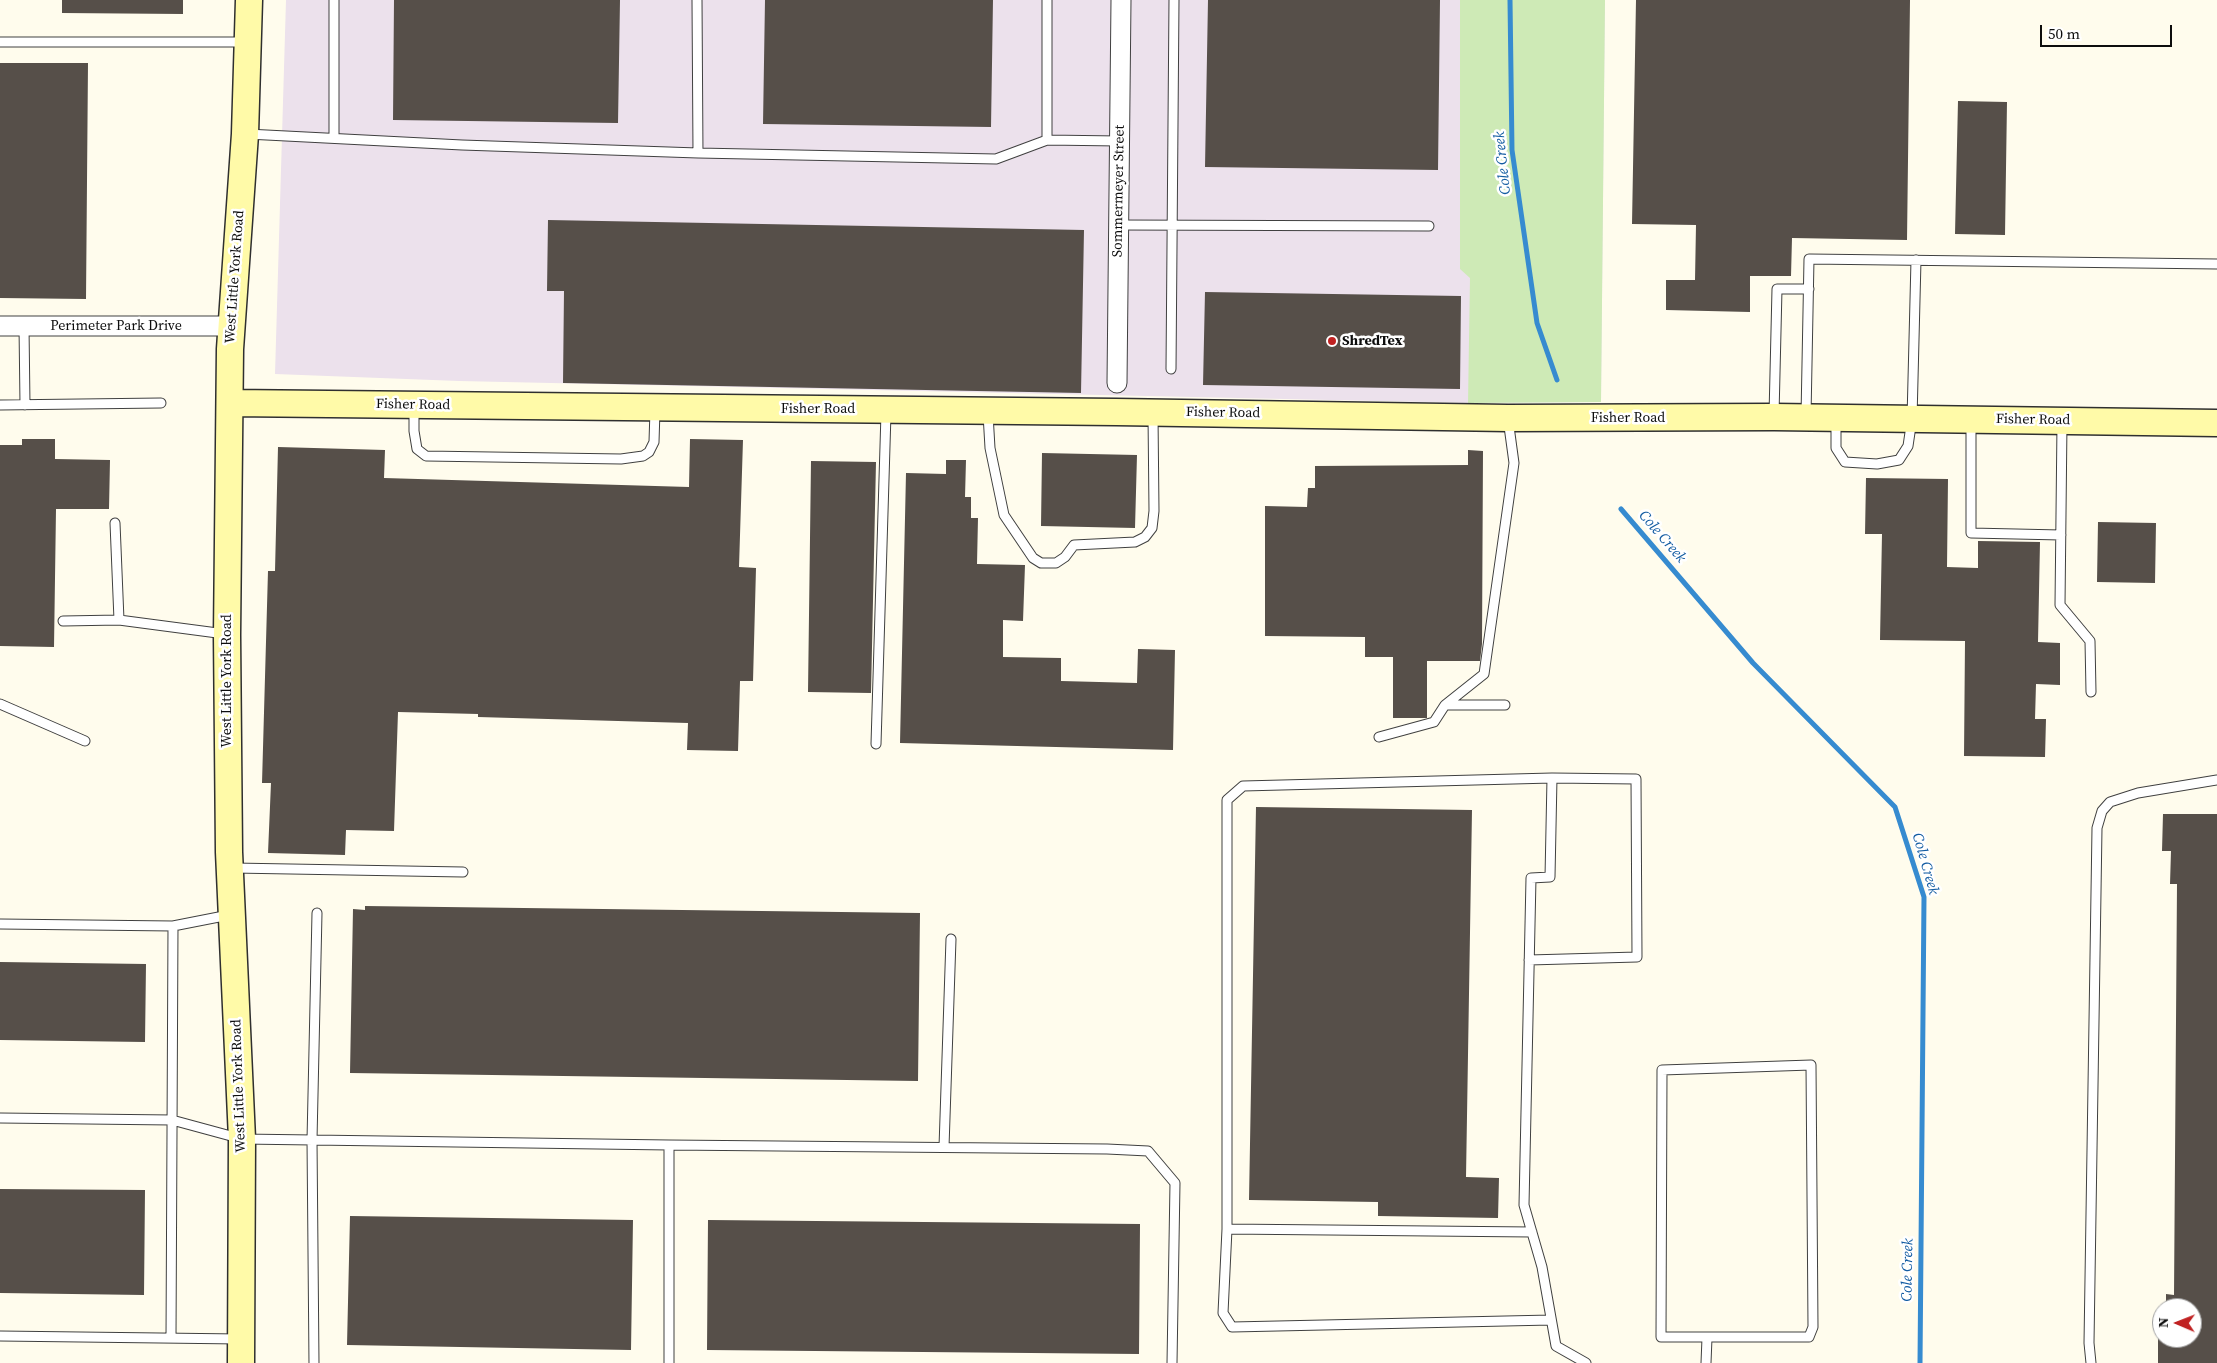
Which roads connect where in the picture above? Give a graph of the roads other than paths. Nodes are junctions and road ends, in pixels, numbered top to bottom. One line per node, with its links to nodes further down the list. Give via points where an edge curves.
1 (249, 0): 8 (street, West Little York Road)
2 (334, 0): 10 (lane)
3 (697, 0): 13 (lane)
4 (1047, 0): 11 (lane)
5 (1121, 0): 12 (street, Sommermeyer Street)
6 (1174, 0): 15 (lane)
7 (0, 42): 8 (lane)
8 (248, 42): 9 (street, West Little York Road)
9 (244, 134): 10 (lane); 22 (street, West Little York Road)
10 (334, 138): 13 (lane)
11 (1047, 140): 12 (lane); 13 (lane, via 996,159)
12 (1119, 141): 14 (street, Sommermeyer Street)
13 (698, 153)
14 (1118, 224): 15 (lane); 24 (street, Sommermeyer Street)
15 (1172, 225): 16 (lane); 23 (lane)
16 (1429, 226)
17 (1916, 260): 18 (lane); 19 (lane, via 1809,259); 38 (lane)
18 (2217, 264)
19 (1809, 289): 34 (lane, via 1777,289); 36 (lane)
20 (0, 326): 21 (street, Perimeter Park Drive)
21 (24, 326): 22 (street, Perimeter Park Drive); 28 (lane)
22 (232, 326): 26 (street, West Little York Road)
23 (1171, 369)
24 (1117, 383)
25 (161, 403): 28 (lane)
26 (230, 403): 29 (street, Fisher Road); 46 (street, West Little York Road)
27 (0, 405): 28 (lane)
28 (25, 405)
29 (414, 405): 30 (street, Fisher Road); 30 (lane, via 418,449 426,456 621,459 649,452 654,442)
30 (655, 408): 31 (street, Fisher Road)
31 (886, 410): 32 (street, Fisher Road); 53 (lane)
32 (988, 411): 33 (street, Fisher Road); 33 (lane, via 990,448 1004,515 1033,558 1041,563 1056,563 1074,544 1135,542 1152,528)
33 (1153, 412): 35 (street, Fisher Road)
34 (1774, 417): 35 (street, Fisher Road); 36 (street, Fisher Road)
35 (1508, 418): 49 (lane, via 1514,463 1484,674)
36 (1806, 418): 37 (street, Fisher Road)
37 (1836, 418): 38 (street, Fisher Road); 38 (lane, via 1836,448 1845,462 1877,464 1899,460 1908,446)
38 (1912, 419): 39 (street, Fisher Road)
39 (1971, 420): 40 (street, Fisher Road); 43 (lane, via 1971,533)
40 (2062, 421): 41 (street, Fisher Road); 43 (lane)
41 (2217, 423)
42 (115, 523): 45 (lane)
43 (2060, 535): 47 (lane, via 2060,605 2090,640)
44 (63, 620): 45 (lane)
45 (119, 620): 46 (lane)
46 (227, 635): 56 (street, West Little York Road)
47 (2091, 692)
48 (0, 704): 52 (lane)
49 (1445, 705): 50 (lane); 51 (lane, via 1434,722)
50 (1505, 705)
51 (1379, 737)
52 (85, 741)
53 (876, 744)
54 (1552, 778): 63 (lane, via 1550,877 1530,878); 63 (lane, via 1636,779 1637,957); 70 (lane, via 1243,786 1227,800)
55 (2217, 780): 82 (lane, via 2138,793 2110,802 2102,811 2097,828)
56 (230, 868): 57 (lane); 59 (street, West Little York Road)
57 (463, 872)
58 (317, 913): 67 (lane)
59 (233, 914): 61 (lane); 66 (street, West Little York Road)
60 (0, 924): 61 (lane)
61 (173, 926): 65 (lane)
62 (951, 939): 69 (lane)
63 (1529, 960): 71 (lane, via 1524,1206)
64 (0, 1118): 65 (lane)
65 (172, 1120): 66 (lane); 74 (lane)
66 (242, 1139): 67 (lane); 76 (street, West Little York Road)
67 (312, 1140): 68 (lane); 77 (lane)
68 (669, 1145): 69 (lane); 78 (lane)
69 (944, 1147): 79 (lane, via 1148,1151 1174,1183)
70 (1227, 1229): 71 (lane); 72 (lane, via 1223,1313 1232,1327)
71 (1532, 1232): 72 (lane)
72 (1551, 1320): 80 (lane, via 1556,1346)
73 (0, 1336): 74 (lane)
74 (170, 1338): 76 (lane)
75 (1707, 1338): 75 (lane, via 1809,1337 1813,1327 1811,1066 1662,1070 1661,1337); 81 (lane)
76 (241, 1351)
77 (314, 1363)
78 (669, 1363)
79 (1172, 1363)
80 (1586, 1363)
81 (1706, 1363)
82 (2091, 1363)

